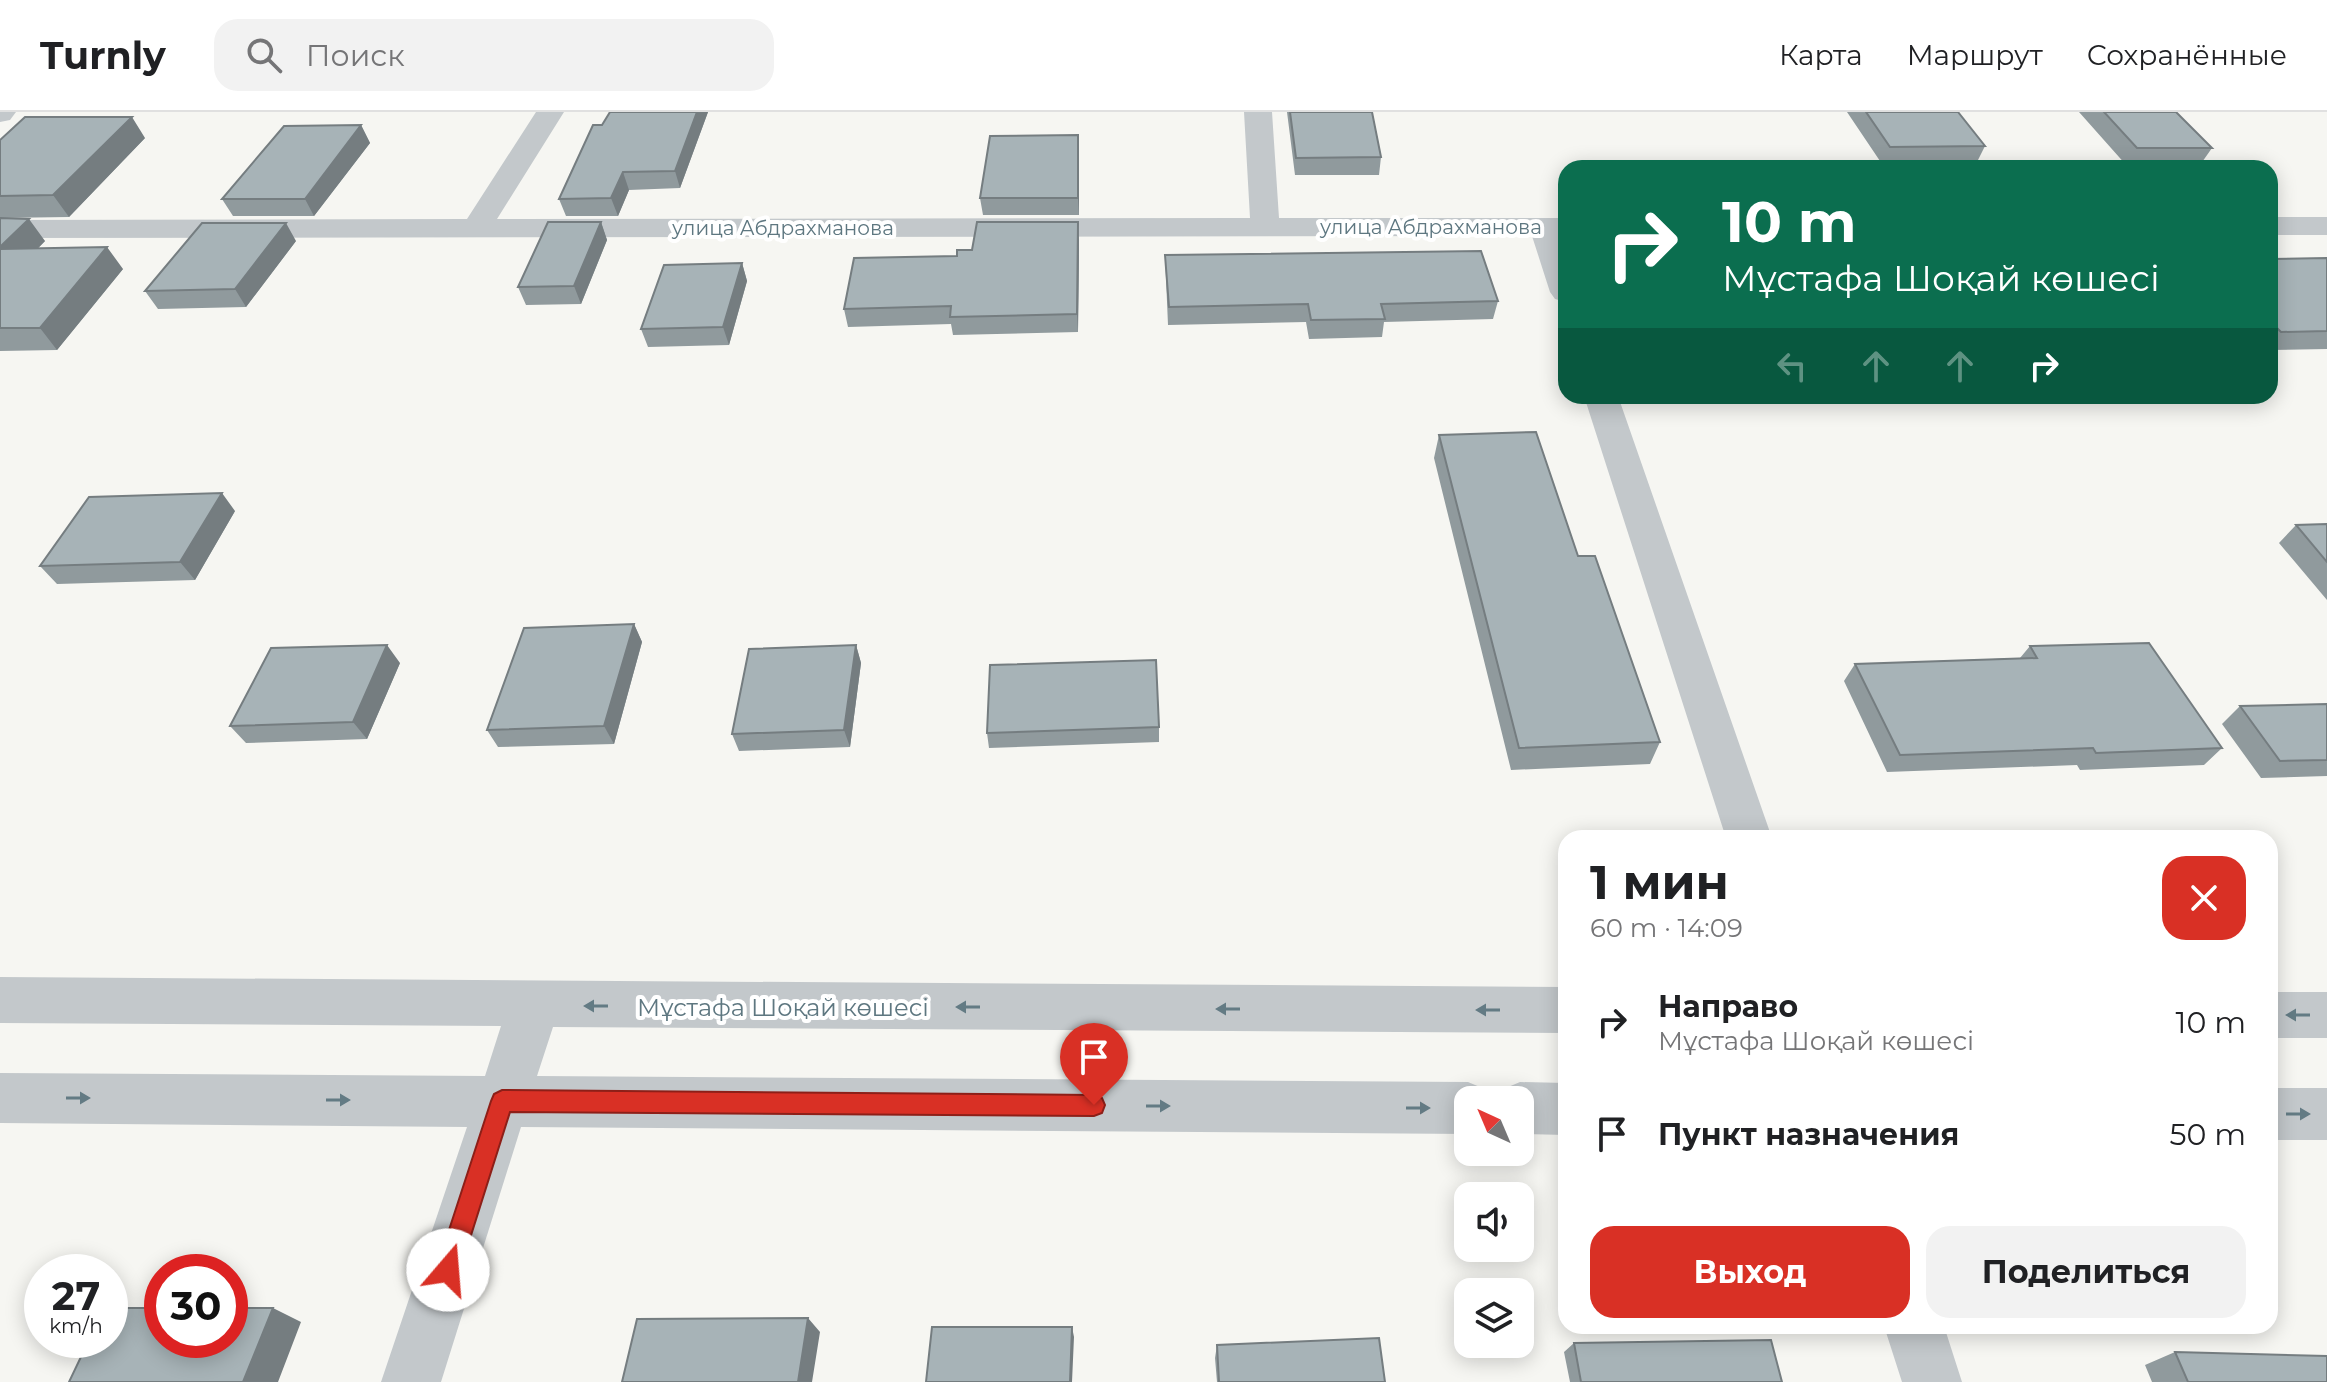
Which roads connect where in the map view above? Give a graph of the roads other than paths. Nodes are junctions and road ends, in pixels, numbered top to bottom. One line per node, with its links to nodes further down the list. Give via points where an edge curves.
1 (550, 112): 7 (street)
2 (1258, 112): 5 (street)
3 (2278, 226): 4 (street)
4 (2327, 226)
5 (1265, 227): 6 (street, улица Абдрахманова); 7 (street, улица Абдрахманова)
6 (1555, 227)
7 (477, 228): 8 (street, улица Абдрахманова)
8 (0, 229)
9 (1604, 404): 10 (street)
10 (1746, 830)
11 (0, 1000): 12 (street, Мұстафа Шоқай көшесі)
12 (534, 1005): 13 (street, Мұстафа Шоқай көшесі, one-way to 12); 17 (street)
13 (1558, 1010)
14 (2278, 1015): 15 (street, one-way to 14)
15 (2327, 1015)
16 (0, 1098): 17 (street, one-way to 17)
17 (502, 1101): 18 (street, one-way to 18); 24 (street)
18 (1454, 1108)
19 (1534, 1108): 20 (street)
20 (1558, 1109)
21 (2278, 1114): 22 (street, one-way to 22)
22 (2327, 1114)
23 (1917, 1334): 25 (street)
24 (411, 1382)
25 (1932, 1382)

